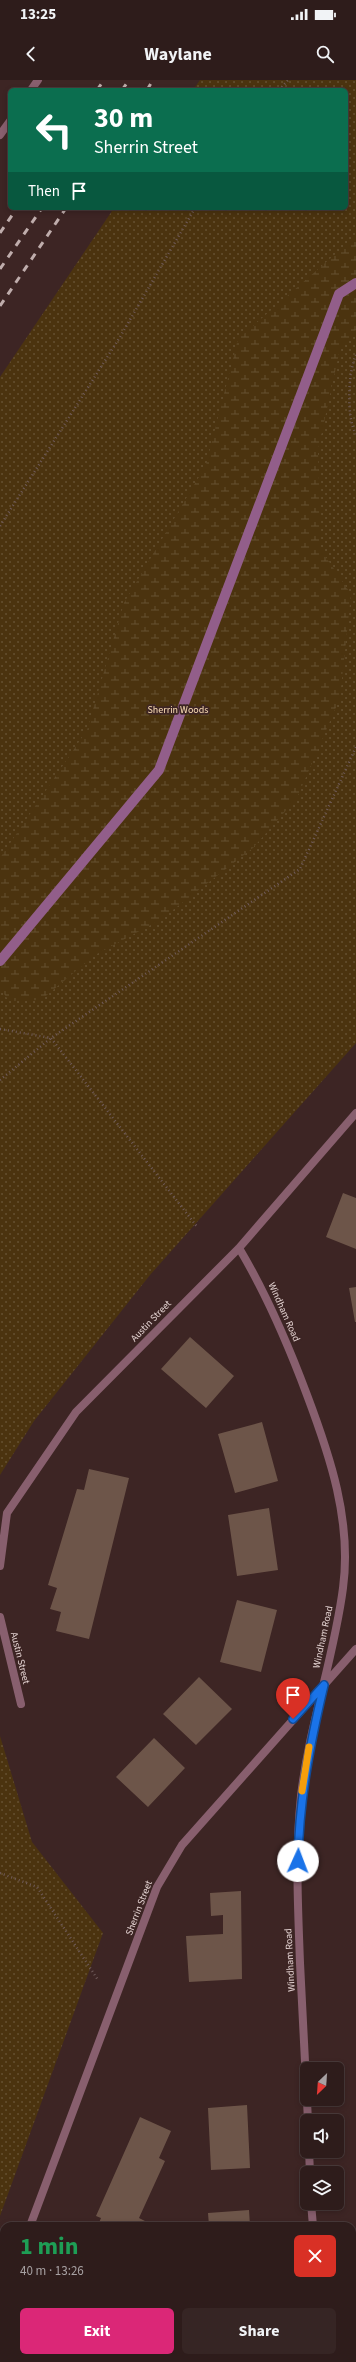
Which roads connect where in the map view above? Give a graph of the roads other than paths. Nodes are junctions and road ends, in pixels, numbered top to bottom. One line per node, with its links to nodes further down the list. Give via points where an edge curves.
1 (8, 124): 2 (street)
2 (0, 135)
3 (356, 1113): 4 (street, Austin Street)
4 (239, 1248): 5 (street, Austin Street, via 76,1412 7,1513); 8 (street, Windham Road, via 264,1289 295,1363 320,1428 335,1478 342,1514 345,1558 341,1600)
5 (0, 1566)
6 (0, 1617): 9 (street, Austin Street)
7 (356, 1649): 8 (street, Sherrin Street)
8 (324, 1685): 10 (street, Windham Road, via 309,1747 301,1796 298,1847 297,1890); 12 (street, Sherrin Street, via 182,1845 168,1866 157,1887)
9 (21, 1704)
10 (308, 2114)
11 (312, 2210): 13 (street)
12 (31, 2222)
13 (312, 2222)

